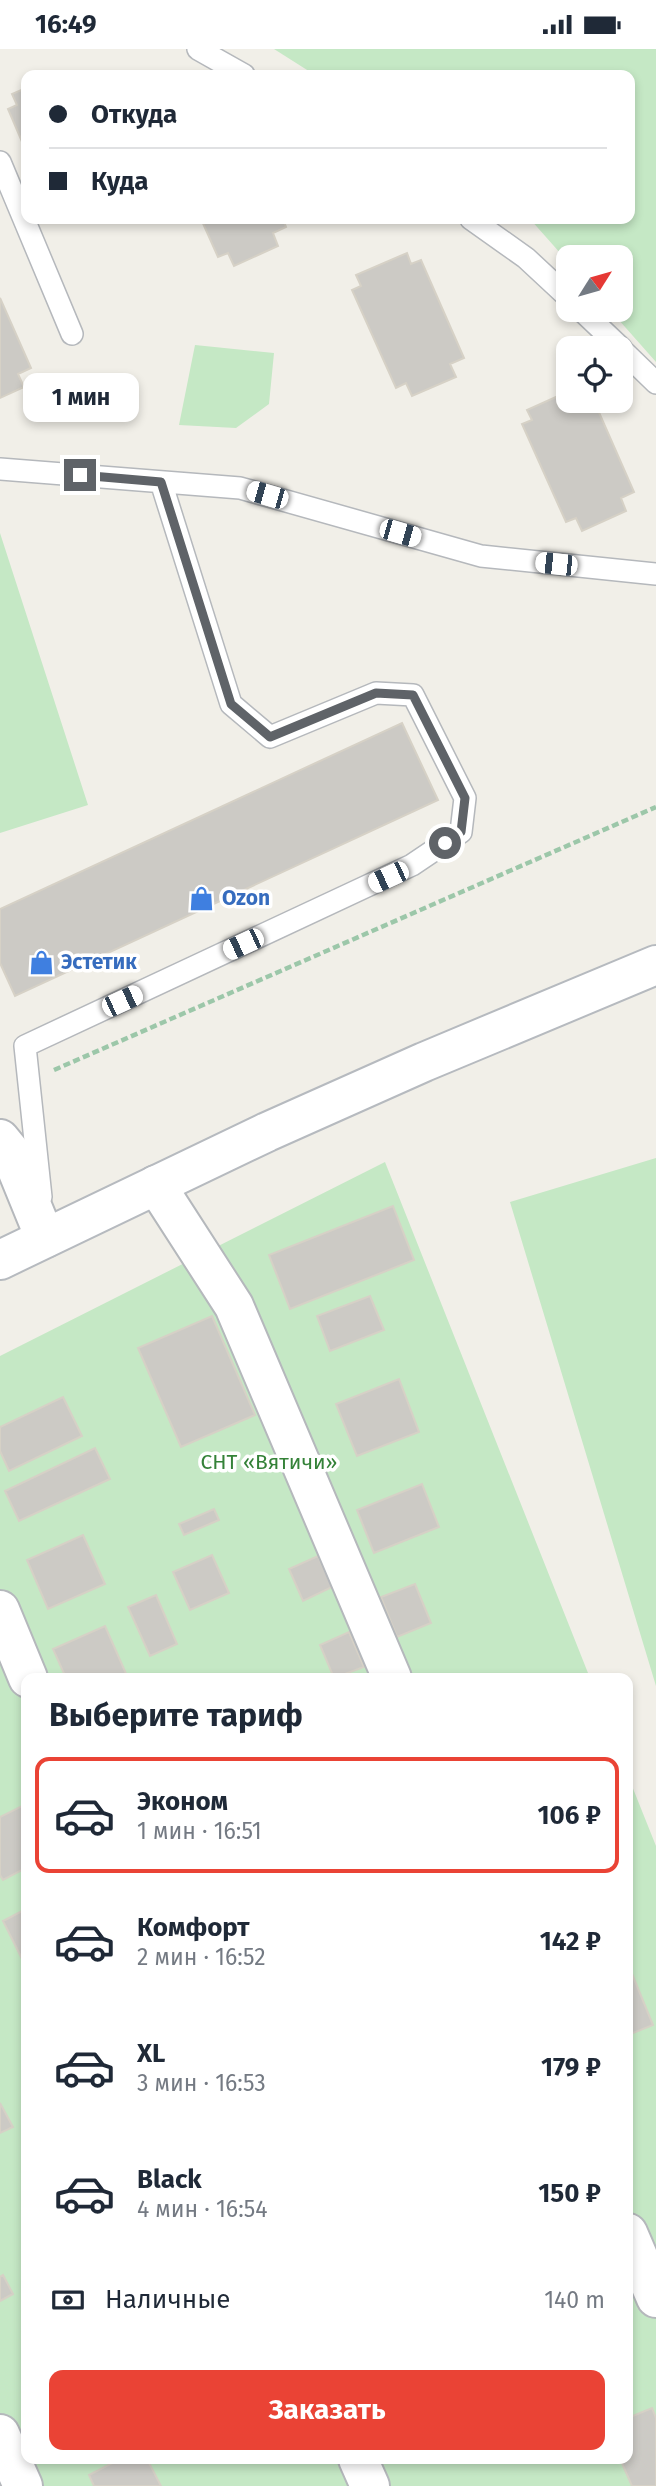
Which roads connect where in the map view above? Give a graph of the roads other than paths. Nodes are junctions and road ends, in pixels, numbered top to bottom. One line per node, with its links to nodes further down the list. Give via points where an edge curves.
1 (198, 49): 2 (lane)
2 (235, 70)
3 (0, 162): 4 (lane)
4 (21, 212)
5 (26, 224): 9 (lane)
6 (478, 224): 7 (lane)
7 (556, 286)
8 (593, 322): 10 (lane)
9 (72, 334)
10 (608, 336)
11 (633, 361): 12 (lane)
12 (656, 383)
13 (0, 469): 14 (lane)
14 (161, 482): 15 (lane, via 240,488 481,556); 19 (lane, via 231,704 270,737 376,693 413,695 465,798 461,832 412,866 25,1046)
15 (656, 575)
16 (656, 965): 18 (street, via 412,1067)
17 (0, 1139): 19 (street, via 9,1150)
18 (156, 1185): 19 (street); 23 (street, via 234,1306)
19 (45, 1238): 20 (street)
20 (0, 1260)
21 (0, 1610): 22 (street)
22 (27, 1673)
23 (390, 1673)
24 (633, 2245): 25 (street)
25 (656, 2298)
26 (0, 2434): 28 (street)
27 (360, 2464): 29 (street)
28 (23, 2486)
29 (370, 2486)

